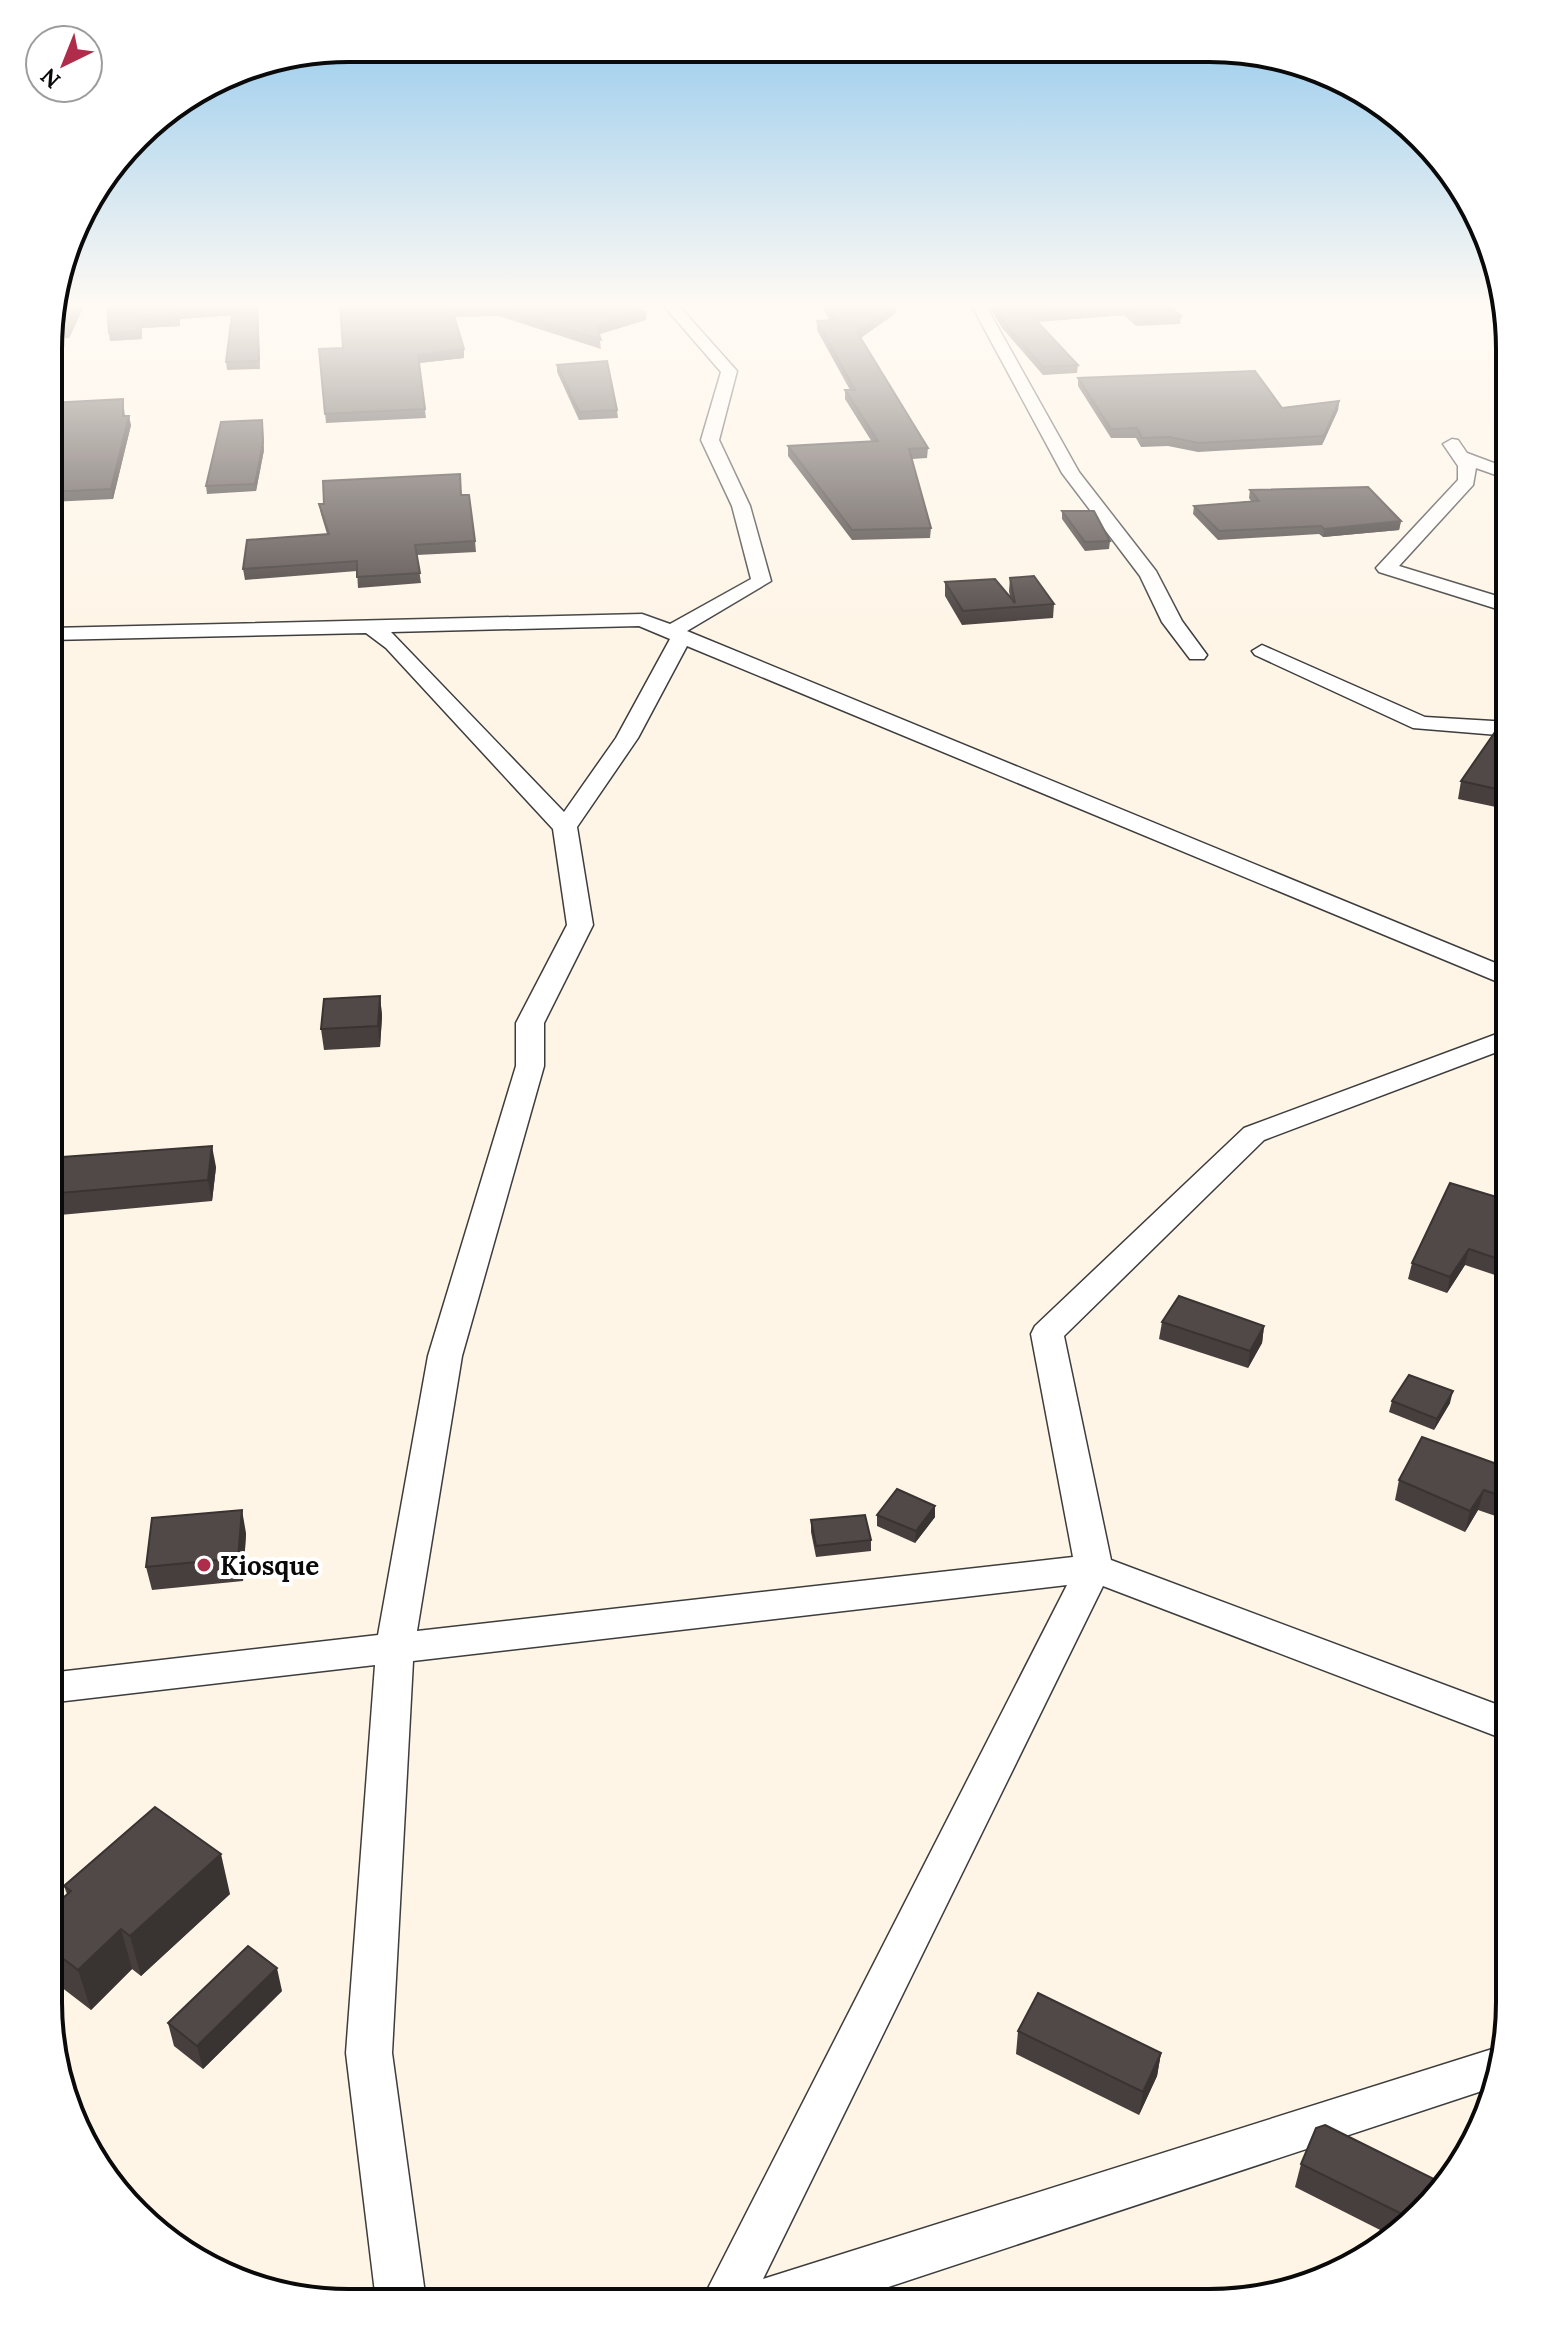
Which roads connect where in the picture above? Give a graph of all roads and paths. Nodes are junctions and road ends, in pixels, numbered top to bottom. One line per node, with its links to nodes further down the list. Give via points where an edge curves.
1 (717, 416): 7 (street, via 710,440 741,506 761,581)
2 (1039, 416): 9 (street, via 1071,473 1149,575 1172,622)
3 (1496, 469): 4 (street, via 1456,450 1467,466 1467,481 1386,568)
4 (1496, 603)
5 (372, 627): 6 (street); 7 (street, via 642,620); 11 (street)
6 (62, 634)
7 (677, 634): 11 (street, via 627,738); 12 (street)
8 (1262, 651): 10 (street, via 1421,723)
9 (1197, 655)
10 (1496, 728)
11 (565, 827): 15 (street, via 580,925 530,1023 530,1066 445,1356)
12 (1496, 973)
13 (1496, 1042): 14 (street, via 1254,1134 1047,1334)
14 (1094, 1568): 15 (street); 17 (street); 20 (street)
15 (395, 1649): 16 (street); 19 (street, via 369,2053)
16 (62, 1686)
17 (1496, 1720)
18 (1488, 2068): 21 (street)
19 (399, 2289)
20 (733, 2289)
21 (808, 2289)

